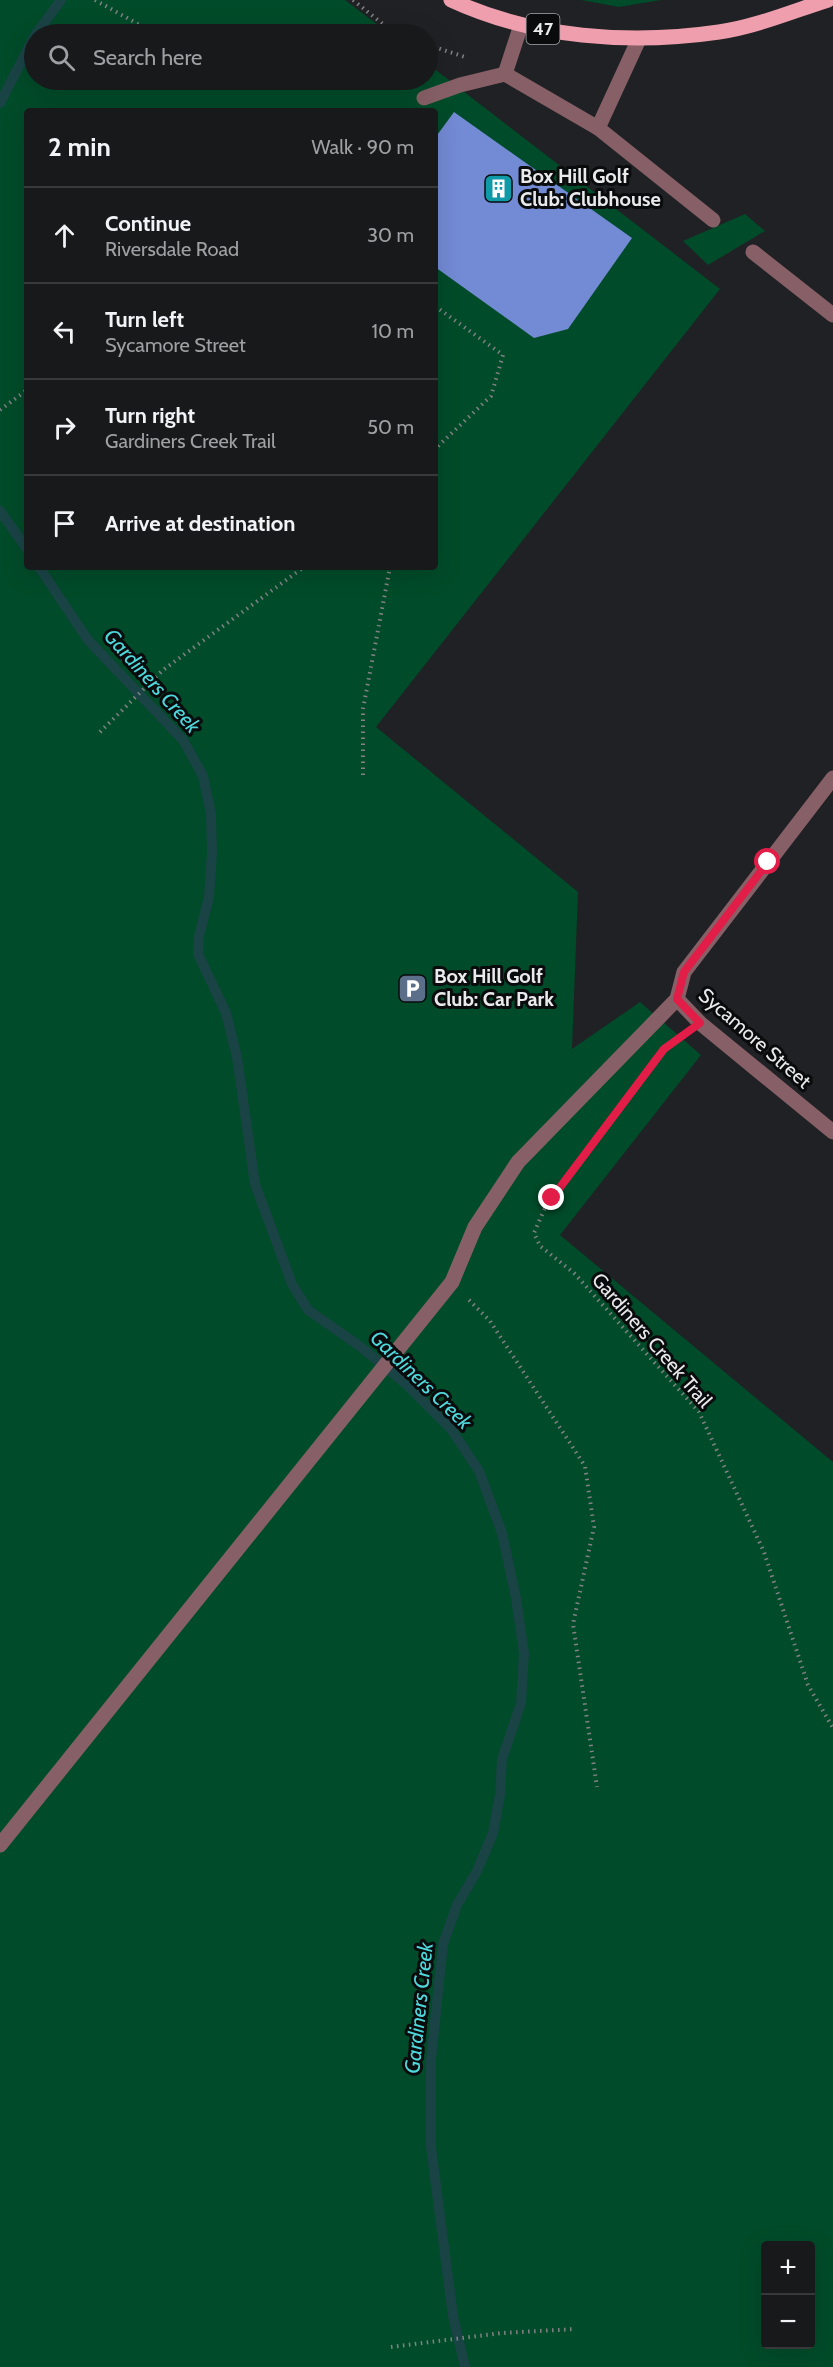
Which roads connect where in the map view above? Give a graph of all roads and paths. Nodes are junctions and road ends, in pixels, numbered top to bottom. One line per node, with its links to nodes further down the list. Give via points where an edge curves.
1 (95, 0): 6 (path)
2 (353, 0): 7 (path)
3 (451, 0): 8 (main road, 47)
4 (828, 0): 5 (main road, 47)
5 (799, 4): 9 (main road, 47, via 721,32)
6 (138, 24)
7 (383, 24)
8 (521, 25): 9 (main road, 47); 10 (street)
9 (639, 39): 12 (street)
10 (505, 74): 11 (street); 12 (street)
11 (424, 98)
12 (598, 128): 13 (street)
13 (713, 220)
14 (753, 252): 16 (street)
15 (438, 308): 19 (path, via 503,355 491,396)
16 (833, 315)
17 (24, 392): 18 (path)
18 (0, 410)
19 (438, 445)
20 (300, 570): 22 (path, via 163,670)
21 (389, 570): 23 (path, via 363,710)
22 (100, 732)
23 (363, 775)
24 (833, 778): 25 (street, via 684,972)
25 (677, 999): 27 (street, Sycamore Street, via 700,1023); 28 (street, via 518,1162 475,1227)
26 (657, 1058): 29 (path, Gardiners Creek Trail, via 545,1208 534,1233 540,1246 574,1273 699,1412 764,1552 808,1685)
27 (833, 1132)
28 (452, 1282): 30 (path, via 489,1321 585,1466 594,1527 573,1624); 31 (street)
29 (833, 1728)
30 (597, 1787)
31 (0, 1845)
32 (576, 2329): 33 (path, via 502,2333)
33 (391, 2347)

